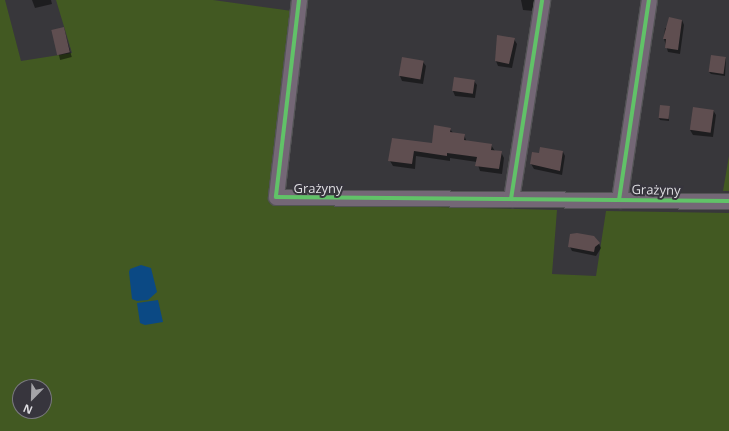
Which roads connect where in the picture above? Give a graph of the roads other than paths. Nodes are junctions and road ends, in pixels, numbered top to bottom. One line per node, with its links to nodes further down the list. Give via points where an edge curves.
1 (299, 0): 4 (street, Grażyny, via 276,197)
2 (542, 0): 4 (street)
3 (649, 0): 5 (street)
4 (511, 199): 5 (street, Grażyny)
5 (619, 200): 6 (street, Grażyny)
6 (729, 201)

